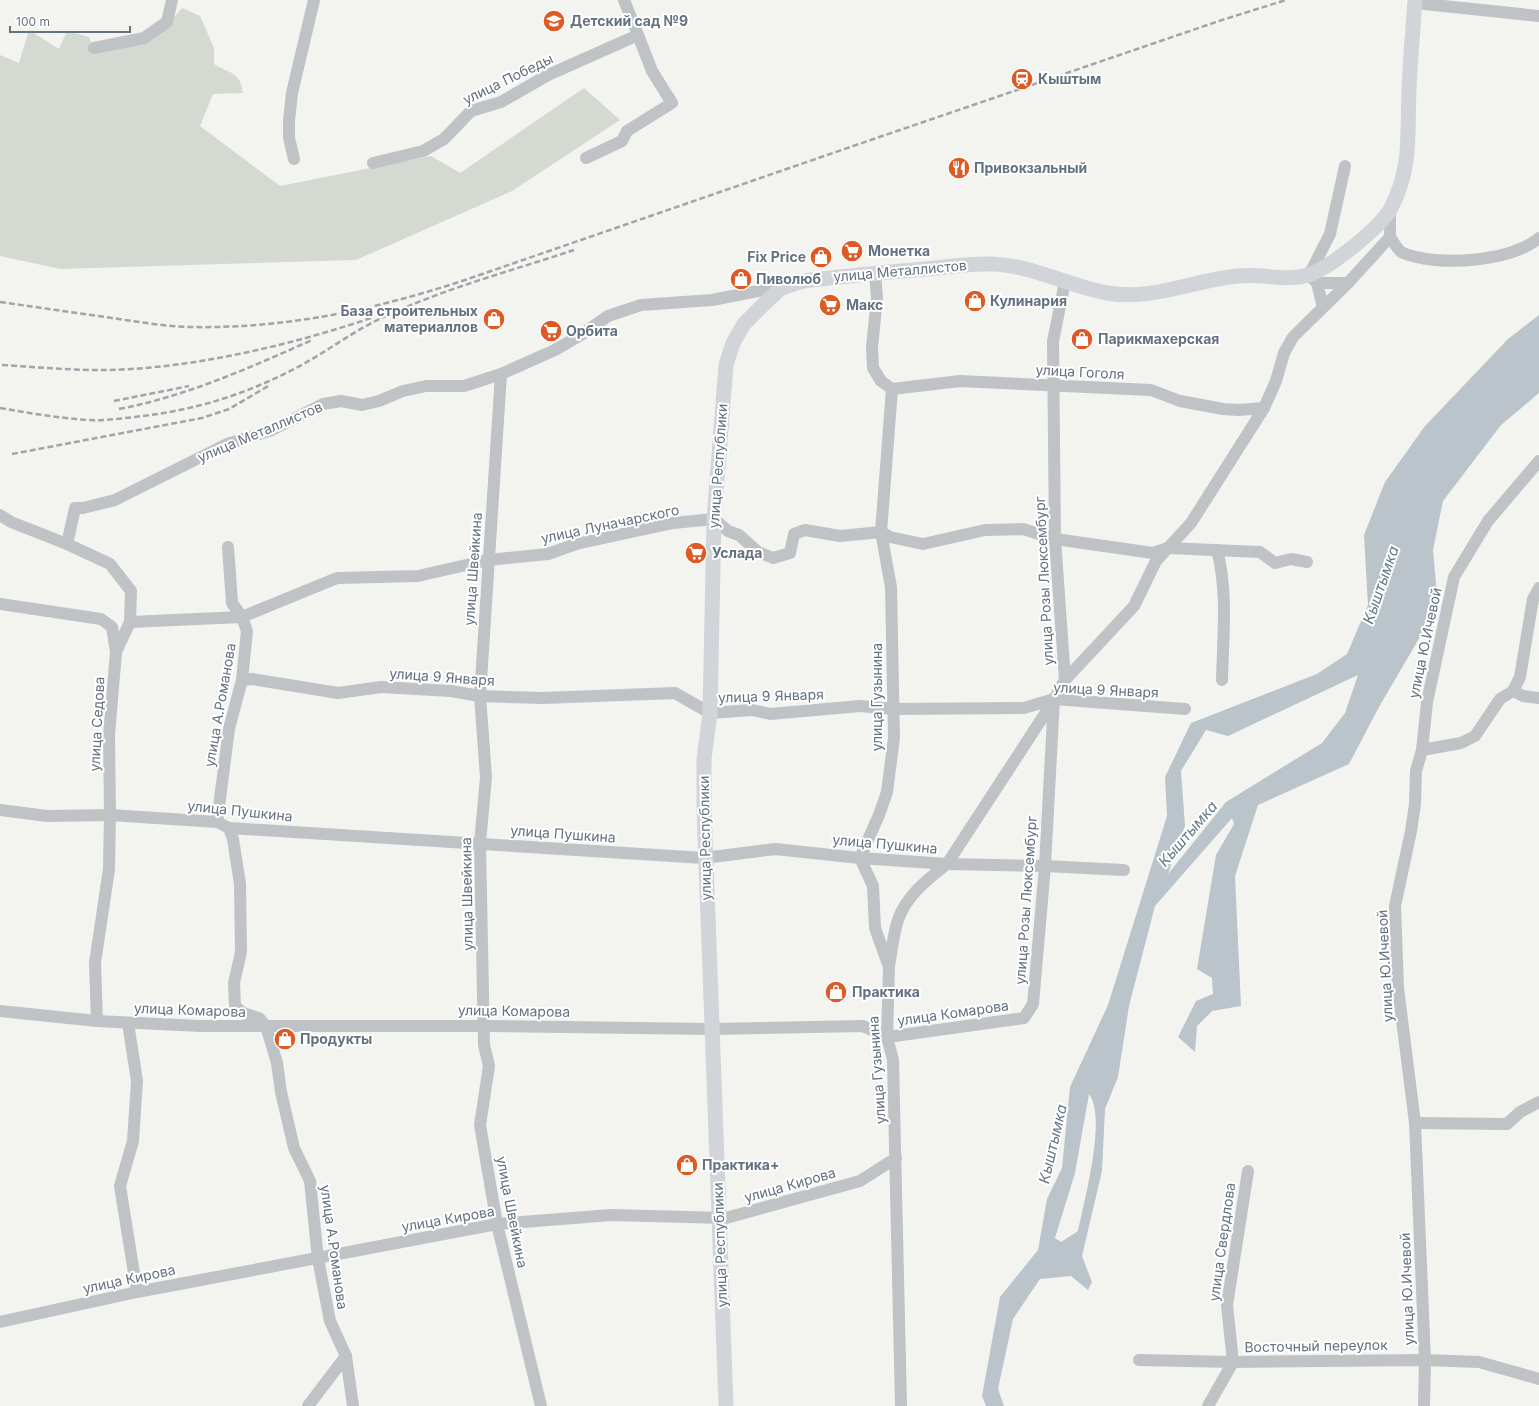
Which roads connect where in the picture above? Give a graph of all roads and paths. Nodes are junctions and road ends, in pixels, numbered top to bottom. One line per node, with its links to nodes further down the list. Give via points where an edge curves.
1 (172, 0): 7 (street, via 167,22 144,38)
2 (314, 0): 9 (street, via 288,121)
3 (624, 0): 6 (street)
4 (1415, 1): 5 (street); 12 (main road, via 1408,160)
5 (1539, 16)
6 (638, 35): 8 (street, via 652,71 672,103 627,131 622,141); 10 (street, улица Победы, via 548,75 501,102 471,111 444,139 423,151)
7 (94, 48)
8 (586, 158)
9 (294, 159)
10 (373, 163)
11 (1345, 166): 16 (street, via 1330,234)
12 (1390, 211): 13 (street); 16 (main road, улица Металлистов)
13 (1390, 237): 14 (street, via 1402,252 1435,260 1467,261 1530,246); 18 (street)
14 (1539, 238)
15 (875, 273): 17 (main road, улица Металлистов, via 989,264 1030,270); 19 (main road, улица Металлистов, via 810,280); 23 (street, via 877,298 872,347 873,368 880,381)
16 (1313, 279): 17 (main road, улица Металлистов, via 1236,276 1146,295 1109,293); 18 (street); 20 (street)
17 (1065, 282): 22 (street, улица Розы Люксембург, via 1053,341)
18 (1348, 283): 20 (street)
19 (780, 289): 21 (street, улица Металлистов, via 712,300 640,305 608,316 555,350); 27 (main road, улица Республики, via 744,324 733,343 726,364)
20 (1323, 307): 24 (street, via 1293,337 1284,353)
21 (501, 374): 30 (street, улица Металлистов, via 464,386 426,386 403,391 379,402 362,405 341,401 323,404 272,430 227,444 115,500 75,508); 34 (street, улица Швейкина)
22 (1054, 386): 23 (street, улица Гоголя, via 960,381); 24 (street, улица Гоголя, via 1151,390 1180,401 1223,409); 29 (street, улица Розы Люксембург)
23 (892, 389): 28 (street, улица Гузынина)
24 (1264, 408): 32 (street, via 1190,523)
25 (1539, 461): 51 (street, улица Ю.Ичевой, via 1488,521 1454,578 1427,702)
26 (0, 514): 30 (street, улица Седова, via 11,522)
27 (714, 519): 28 (street, via 758,552 774,558 790,553 794,534 805,530 840,536); 34 (street, улица Луначарского, via 673,523 576,544 548,554); 50 (main road, улица Республики)
28 (881, 532): 29 (street, via 890,537 923,544 985,530 1024,529); 48 (street, улица Гузынина, via 891,587)
29 (1055, 539): 32 (street, via 1153,553); 42 (street, улица Розы Люксембург)
30 (67, 544): 39 (street, улица Седова, via 110,564 131,591)
31 (228, 547): 38 (street, улица А.Романова, via 232,603)
32 (1168, 548): 33 (street); 42 (street, via 1156,561 1134,606)
33 (1217, 550): 35 (street, via 1260,552 1275,563 1292,560); 43 (street, via 1223,616)
34 (488, 560): 38 (street, улица Луначарского, via 418,576 337,578); 45 (street, улица Швейкина)
35 (1306, 562)
36 (1539, 588): 44 (street, via 1533,599 1520,678)
37 (0, 604): 40 (street, via 101,619 112,627)
38 (242, 617): 39 (street, улица Луначарского); 41 (street, улица А.Романова, via 247,631)
39 (130, 622): 40 (street, улица Седова)
40 (116, 652): 53 (street, улица Седова, via 109,735)
41 (242, 680): 45 (street, улица 9 Января, via 252,679 338,694 381,687 451,691); 54 (street, улица А.Романова, via 229,729)
42 (1065, 680): 47 (street, улица Розы Люксембург)
43 (1222, 680)
44 (1512, 692): 46 (street); 51 (street, via 1500,699 1476,736 1461,743)
45 (480, 696): 50 (street, улица 9 Января, via 543,698 675,693); 56 (street, улица Швейкина, via 486,777)
46 (1539, 698)
47 (1054, 699): 48 (street, улица 9 Января, via 1024,708); 49 (street, улица 9 Января); 59 (street); 60 (street, улица Розы Люксембург)
48 (893, 709): 50 (street, улица 9 Января, via 860,706 770,714 752,710); 58 (street, улица Гузынина, via 894,738 887,792)
49 (1185, 709)
50 (710, 712): 57 (main road, улица Республики, via 704,759)
51 (1422, 750): 72 (street, улица Ю.Ичевой, via 1416,771 1414,810 1396,906 1398,988)
52 (0, 810): 53 (street, улица Пушкина, via 47,816)
53 (110, 815): 54 (street, улица Пушкина); 65 (street, улица Седова, via 109,869 96,963)
54 (217, 822): 55 (street, улица Пушкина)
55 (230, 828): 56 (street, улица Пушкина); 67 (street, via 234,840 240,899 241,952 234,996 236,1006 243,1013 259,1018)
56 (480, 843): 57 (street, улица Пушкина); 68 (street, улица Швейкина)
57 (704, 858): 58 (street, улица Пушкина, via 775,849); 69 (main road, улица Республики)
58 (860, 858): 59 (street, улица Пушкина); 62 (street, улица Гузынина, via 873,886 876,928)
59 (947, 864): 60 (street, улица Пушкина); 62 (street, via 924,883 907,902 898,920)
60 (1045, 866): 61 (street, улица Пушкина); 64 (street, улица Розы Люксембург, via 1033,1004)
61 (1124, 870)
62 (889, 967): 70 (street, улица Гузынина)
63 (0, 1011): 65 (street, улица Комарова)
64 (1024, 1018): 70 (street, улица Комарова)
65 (97, 1021): 66 (street, улица Комарова)
66 (128, 1023): 67 (street, улица Комарова); 78 (street, via 137,1081 133,1141 120,1186)
67 (266, 1026): 68 (street, улица Комарова); 77 (street, улица А.Романова, via 277,1063 294,1148 310,1182)
68 (485, 1026): 69 (street, улица Комарова); 76 (street, улица Швейкина, via 484,1045 489,1066 480,1125)
69 (712, 1029): 70 (street, улица Комарова, via 863,1026); 75 (main road, улица Республики)
70 (888, 1037): 73 (street, улица Гузынина, via 893,1060)
71 (1539, 1102): 72 (street, via 1520,1112 1507,1124)
72 (1415, 1123): 82 (street, улица Ю.Ичевой)
73 (896, 1158): 75 (street, улица Кирова, via 860,1182 745,1214); 89 (street, улица Гузынина)
74 (1248, 1171): 83 (street, улица Свердлова, via 1227,1305)
75 (719, 1218): 76 (street, улица Кирова, via 611,1215); 88 (main road, улица Республики)
76 (497, 1224): 77 (street, улица Кирова); 87 (street, улица Швейкина)
77 (318, 1258): 78 (street, улица Кирова); 80 (street, улица А.Романова, via 330,1321)
78 (137, 1292): 79 (street, улица Кирова)
79 (0, 1322)
80 (346, 1356): 85 (street); 86 (street, улица А.Романова)
81 (1139, 1360): 83 (street, Восточный переулок)
82 (1425, 1360): 83 (street, Восточный переулок); 84 (street, Восточный переулок, via 1479,1362); 91 (street, улица Ю.Ичевой)
83 (1232, 1362): 90 (street)
84 (1539, 1380)
85 (308, 1406)
86 (353, 1406)
87 (541, 1406)
88 (726, 1406)
89 (901, 1406)
90 (1208, 1406)
91 (1424, 1406)

